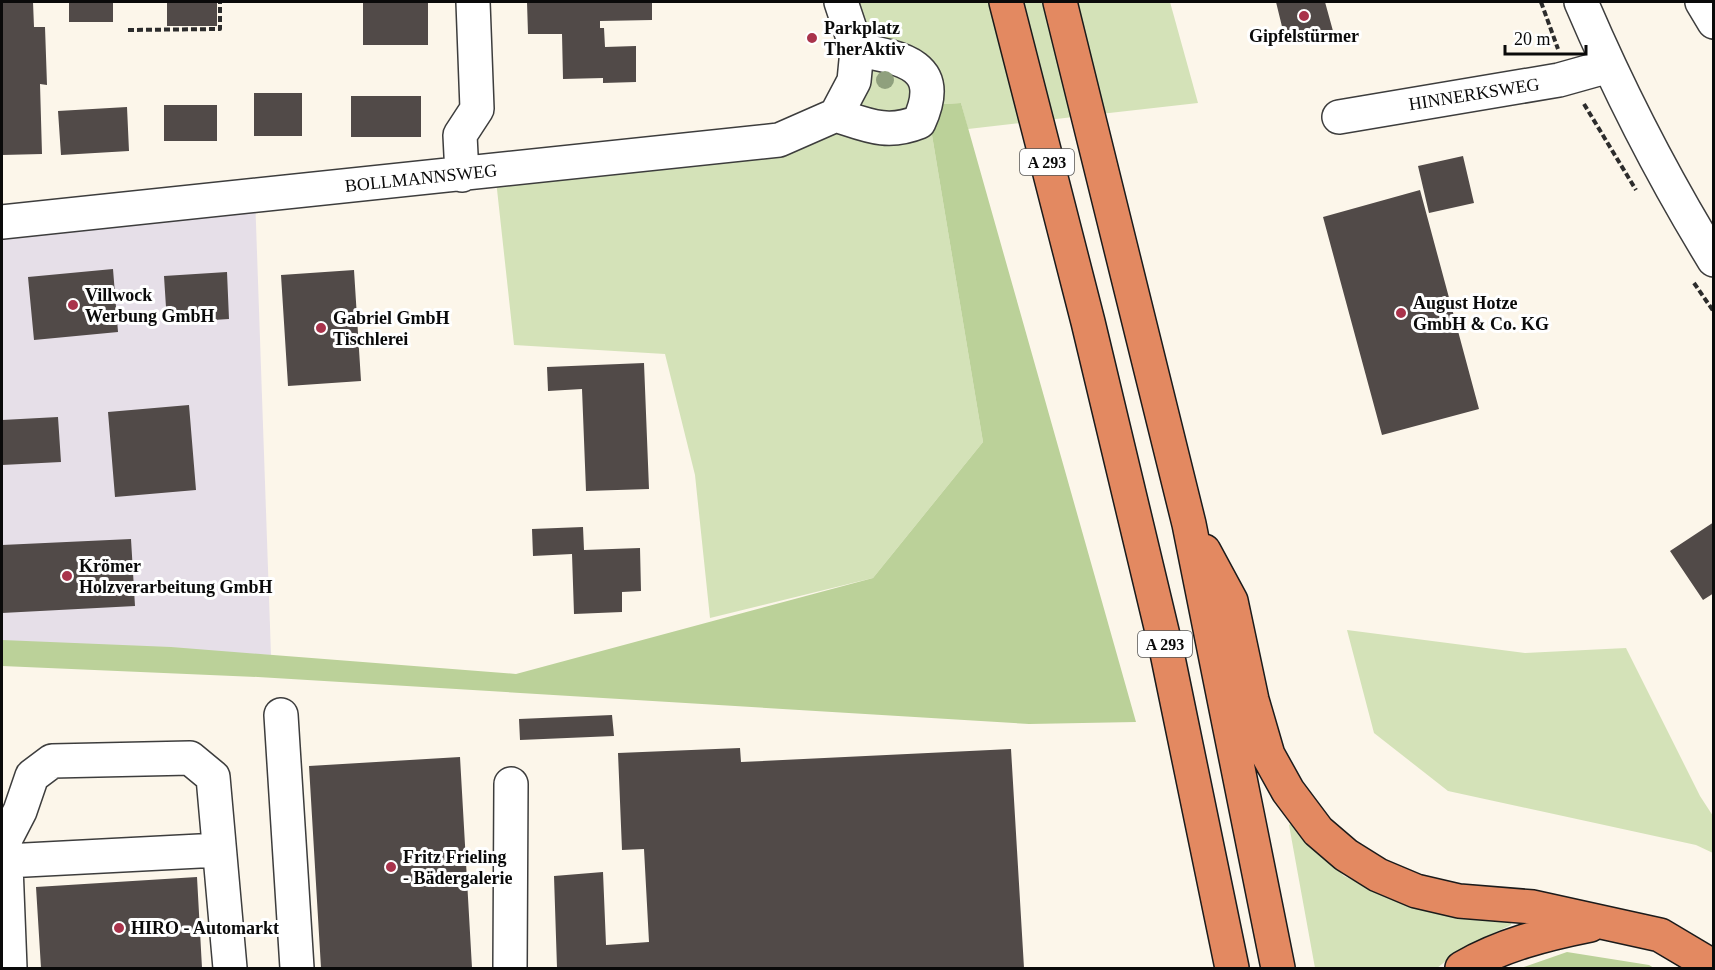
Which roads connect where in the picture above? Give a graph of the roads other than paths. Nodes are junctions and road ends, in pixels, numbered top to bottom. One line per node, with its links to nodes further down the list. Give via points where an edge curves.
1 (473, 2): 12 (street, via 477,109 460,135)
2 (841, 2): 8 (street)
3 (1006, 2): 26 (highway, A 293, via 1163,636)
4 (1060, 2): 15 (highway, A 293)
5 (1581, 2): 9 (street)
6 (1702, 2): 7 (street)
7 (1713, 22)
8 (857, 50): 10 (street, via 854,81); 10 (street, via 915,65 927,82 927,105 919,122 901,129 878,128)
9 (1609, 66): 11 (street, HINNERKSWEG, via 1568,78); 14 (street)
10 (836, 115): 12 (street, BOLLMANNSWEG, via 779,140)
11 (1339, 117)
12 (462, 175): 13 (street, BOLLMANNSWEG)
13 (2, 222)
14 (1713, 260)
15 (1188, 524): 20 (highway, via 1231,601 1268,755 1288,791 1318,831 1378,875 1416,891 1459,901 1533,907); 27 (highway, A 293)
16 (281, 715): 24 (street)
17 (511, 784): 25 (street)
18 (219, 850): 19 (street); 19 (street, via 213,777 190,758 52,761 32,776 5,840); 23 (street)
19 (6, 861): 22 (street)
20 (1601, 923): 21 (highway, via 1660,935); 28 (highway, via 1533,938 1489,953)
21 (1713, 967)
22 (10, 969)
23 (230, 969)
24 (297, 969)
25 (510, 969)
26 (1232, 969)
27 (1278, 969)
28 (1462, 969)

